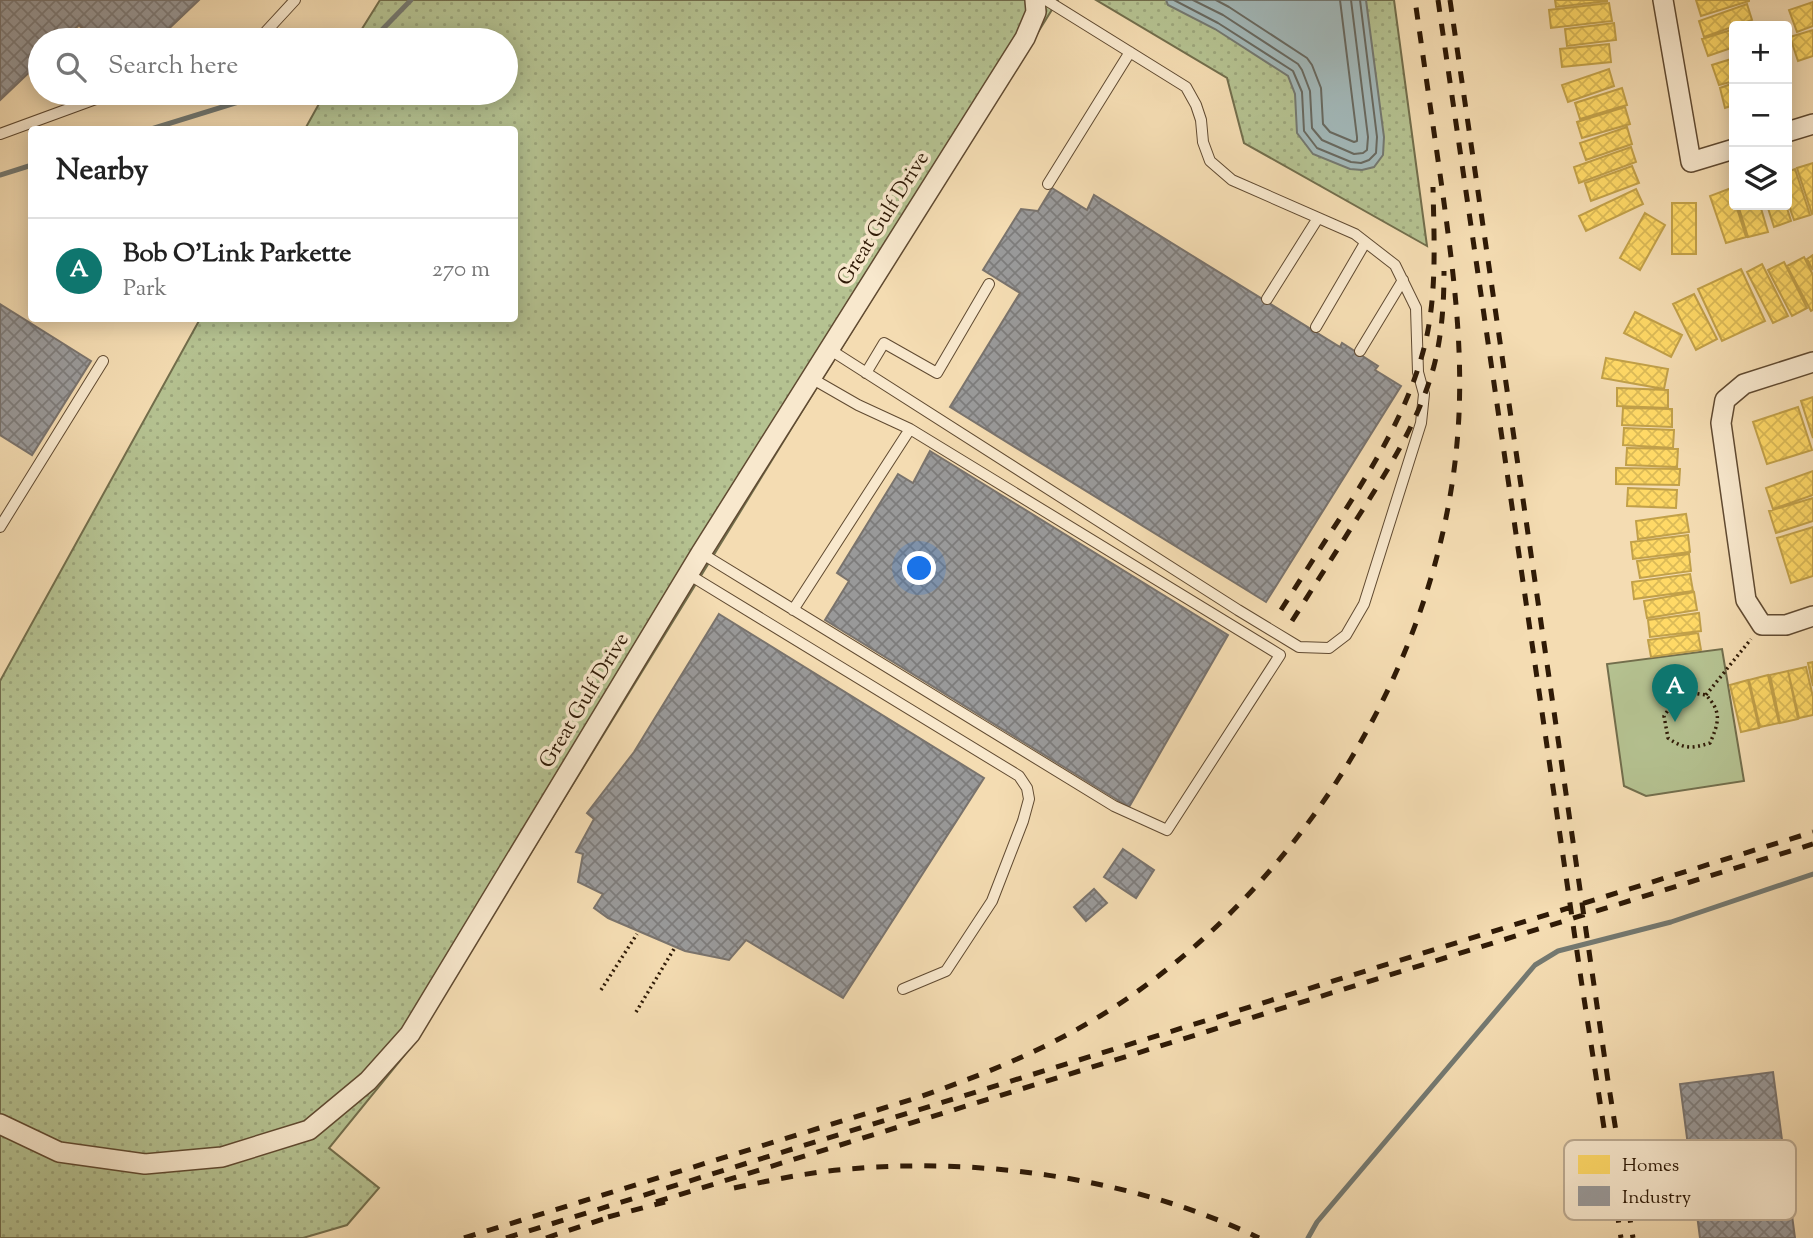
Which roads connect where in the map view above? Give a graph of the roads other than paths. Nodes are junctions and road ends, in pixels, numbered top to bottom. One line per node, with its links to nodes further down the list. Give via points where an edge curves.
1 (295, 0): 5 (lane)
2 (1035, 0): 19 (street, Great Gulf Drive, via 1036,12 1025,38)
3 (1046, 0): 6 (lane)
4 (1664, 0): 11 (street, via 1691,162)
5 (269, 28)
6 (1130, 52): 12 (lane); 13 (lane, via 1186,87 1196,104 1210,161 1232,180)
7 (79, 105): 10 (lane)
8 (1813, 124): 9 (street)
9 (1792, 130)
10 (0, 134)
11 (1729, 151)
12 (1048, 184)
13 (1318, 218): 14 (lane); 17 (lane)
14 (1365, 243): 15 (lane, via 1395,265); 18 (lane)
15 (1403, 280): 20 (lane); 23 (lane, via 1416,308 1418,372 1424,394 1421,424 1364,604 1346,635 1329,648 1299,647)
16 (989, 284): 23 (lane, via 937,373 884,343)
17 (1266, 299)
18 (1316, 327)
19 (829, 349): 23 (lane); 24 (street, Great Gulf Drive)
20 (1360, 351)
21 (103, 360): 26 (lane)
22 (1813, 362): 30 (street, via 1744,383 1725,400 1721,423 1746,600 1762,625 1786,625)
23 (866, 373)
24 (811, 377): 25 (lane); 27 (street, Great Gulf Drive)
25 (910, 429): 29 (lane); 29 (lane, via 1279,655 1167,831 1114,806)
26 (0, 527)
27 (701, 553): 28 (street, Great Gulf Drive); 29 (lane)
28 (688, 574): 31 (lane, via 1019,776 1027,788 1023,821 992,901 946,971); 32 (street, Great Gulf Drive, via 410,1034 368,1081 309,1130 222,1157 145,1164 59,1152)
29 (793, 610)
30 (1813, 616)
31 (903, 989)
32 (0, 1124)

